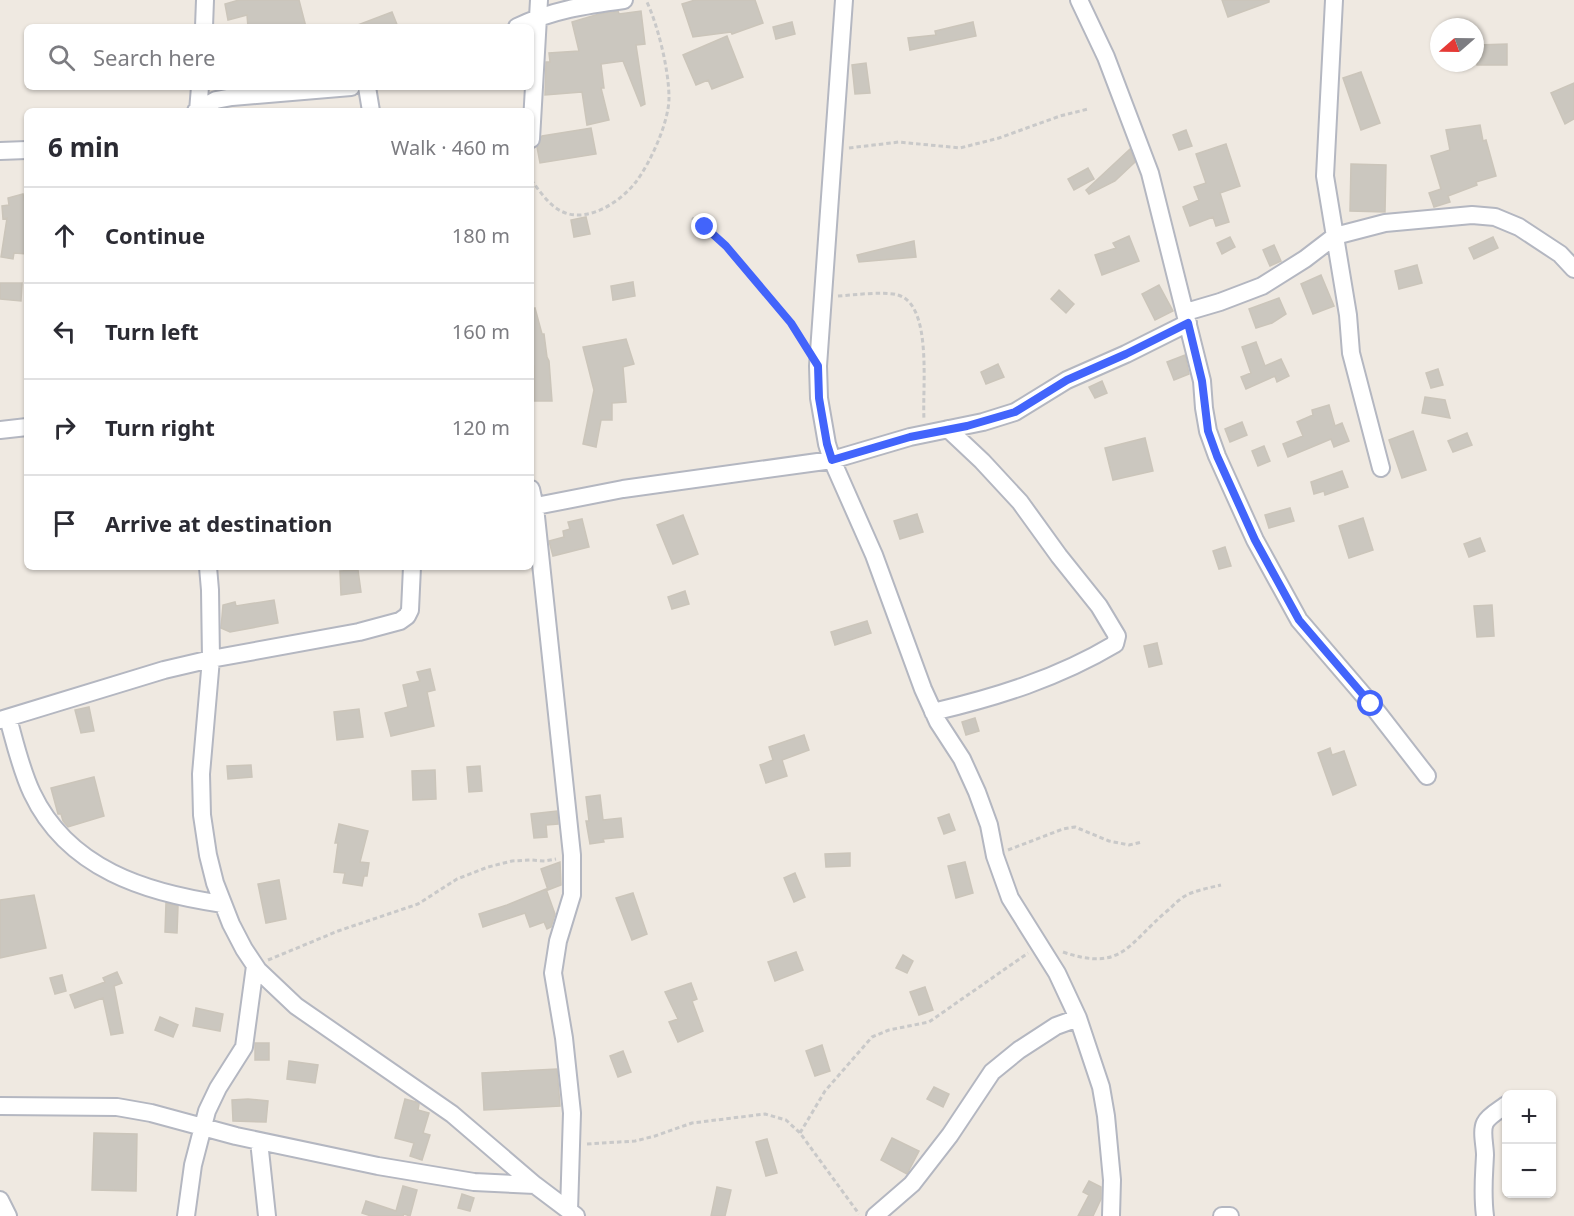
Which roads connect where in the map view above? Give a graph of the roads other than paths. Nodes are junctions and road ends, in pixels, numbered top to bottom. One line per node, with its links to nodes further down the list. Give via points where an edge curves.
1 (205, 0): 8 (street)
2 (539, 0): 7 (street)
3 (624, 0): 7 (street)
4 (844, 0): 28 (street, via 818,366 819,398)
5 (1079, 0): 24 (street, via 1106,57 1150,173)
6 (1334, 0): 21 (street, via 1325,176)
7 (537, 17): 9 (street); 10 (street)
8 (204, 24)
9 (523, 24)
10 (534, 78)
11 (200, 90): 15 (street)
12 (315, 90): 16 (street, via 232,97)
13 (368, 90): 17 (street)
14 (533, 90): 18 (street)
15 (197, 108)
16 (201, 108)
17 (370, 108)
18 (533, 108)
19 (24, 150): 20 (street)
20 (0, 151)
21 (1335, 236): 22 (street, via 1385,223 1472,215 1495,217); 24 (street, via 1262,286); 29 (street, via 1352,353)
22 (1567, 252): 23 (street)
23 (1574, 269)
24 (1187, 318): 26 (street, via 1126,354 1067,380 1015,412); 37 (street, via 1202,381 1208,431 1255,540 1299,620)
25 (24, 428): 27 (street)
26 (948, 429): 28 (street); 35 (street, via 1020,502 1099,606 1117,636 1115,644 1103,651 1034,683)
27 (0, 430)
28 (832, 460): 30 (street, via 623,489); 35 (street, via 874,555)
29 (1381, 468)
30 (534, 507)
31 (534, 516): 47 (street, via 572,855 572,895 553,973 572,1113)
32 (208, 570): 34 (street)
33 (412, 570): 34 (street, via 410,610 400,621)
34 (211, 659): 36 (street, via 136,677); 38 (street, via 201,774 202,815 208,855)
35 (933, 712): 40 (street, via 970,775 1010,898 1067,990)
36 (4, 719): 38 (street, via 32,793 52,825 76,850 131,883)
37 (1427, 776)
38 (223, 904): 39 (street)
39 (255, 966): 43 (street, via 244,1047 218,1088); 45 (street, via 296,1006 452,1114)
40 (1078, 1018): 51 (street, via 1056,1026 993,1072 912,1184); 52 (street, via 1101,1087 1106,1116)
41 (0, 1106): 43 (street, via 117,1107)
42 (1502, 1108): 55 (street, via 1490,1117 1484,1129)
43 (203, 1128): 44 (street); 49 (street)
44 (260, 1141): 45 (street, via 450,1178); 50 (street)
45 (535, 1185): 47 (street)
46 (0, 1200): 48 (street)
47 (572, 1214)
48 (8, 1216)
49 (186, 1216)
50 (267, 1216)
51 (875, 1216)
52 (1111, 1216)
53 (1222, 1216): 54 (street)
54 (1230, 1216)
55 (1485, 1216)

